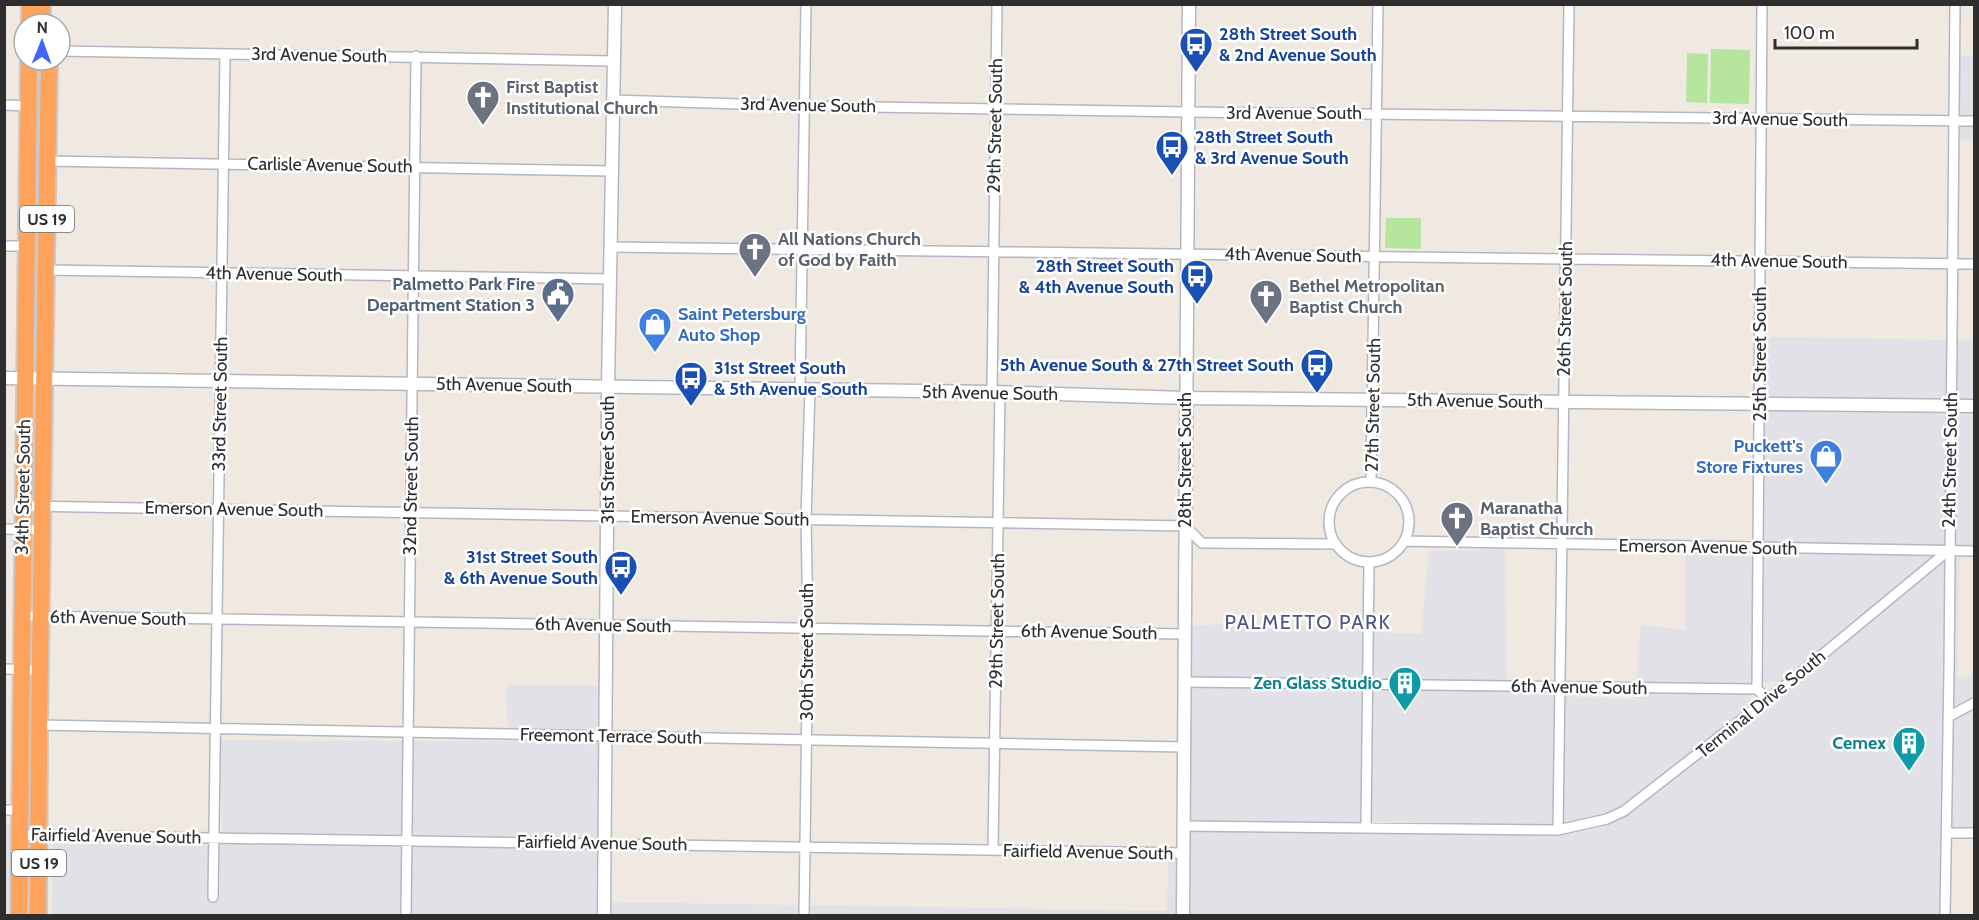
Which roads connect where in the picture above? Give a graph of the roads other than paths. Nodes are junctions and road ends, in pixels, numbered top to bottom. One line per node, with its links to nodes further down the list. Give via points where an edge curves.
1 (615, 4): 12 (street, 31st Street South)
2 (806, 4): 18 (street, 30th Street South)
3 (997, 4): 19 (street, 29th Street South)
4 (1189, 4): 20 (street, 28th Street South)
5 (1378, 4): 21 (street, 27th Street South)
6 (1569, 4): 22 (street, 26th Street South)
7 (1762, 4): 23 (street, 25th Street South)
8 (1955, 4): 24 (street, 24th Street South)
9 (72, 51): 10 (street, 3rd Avenue South)
10 (225, 54): 11 (street, 3rd Avenue South); 27 (street, 33rd Street South)
11 (416, 56): 12 (street, 3rd Avenue South); 28 (street, 32nd Street South)
12 (614, 61): 15 (street, 31st Street South)
13 (29, 72): 17 (highway, 34th Street South / US 19)
14 (49, 72): 26 (highway, 34th Street South / US 19)
15 (614, 100): 18 (street, 3rd Avenue South); 29 (street, 31st Street South)
16 (4, 105): 17 (street)
17 (29, 106): 30 (highway, via 41,121 40,171); 32 (highway, 34th Street South / US 19)
18 (804, 106): 19 (street, 3rd Avenue South); 34 (street, 30th Street South)
19 (995, 108): 20 (street, 3rd Avenue South); 35 (street, 29th Street South)
20 (1188, 112): 21 (street, 3rd Avenue South); 36 (street, 28th Street South)
21 (1377, 114): 22 (street, 3rd Avenue South); 37 (street, 27th Street South)
22 (1568, 117): 23 (street, 3rd Avenue South); 38 (street, 26th Street South)
23 (1761, 119): 24 (street, 3rd Avenue South); 39 (street, 25th Street South)
24 (1954, 121): 25 (street, 3rd Avenue South); 40 (street, 24th Street South)
25 (1974, 121)
26 (48, 160): 27 (street, Carlisle Avenue South); 30 (highway, 34th Street South / US 19)
27 (223, 163): 28 (street, Carlisle Avenue South); 43 (street, 33rd Street South)
28 (415, 166): 29 (street, Carlisle Avenue South); 44 (street, 32nd Street South)
29 (612, 171): 33 (street, 31st Street South)
30 (48, 183): 42 (highway, 34th Street South / US 19)
31 (4, 246): 32 (street)
32 (27, 246): 47 (highway, 34th Street South / US 19)
33 (611, 247): 34 (street, 4th Avenue South); 45 (street, 31st Street South)
34 (803, 249): 35 (street, 4th Avenue South); 52 (street, 30th Street South)
35 (994, 252): 36 (street, 4th Avenue South); 53 (street, 29th Street South)
36 (1187, 254): 37 (street, 4th Avenue South); 54 (street, 28th Street South)
37 (1375, 256): 38 (street, 4th Avenue South); 55 (street, 27th Street South)
38 (1566, 259): 39 (street, 4th Avenue South); 56 (street, 26th Street South)
39 (1760, 261): 40 (street, 4th Avenue South); 57 (street, 25th Street South)
40 (1952, 263): 41 (street, 4th Avenue South); 58 (street, 24th Street South)
41 (1974, 264)
42 (46, 270): 43 (street, 4th Avenue South); 48 (highway, 34th Street South / US 19)
43 (221, 273): 44 (street, 4th Avenue South); 49 (street, 33rd Street South)
44 (414, 276): 45 (street, 4th Avenue South); 50 (street, 32nd Street South)
45 (610, 279): 51 (street, 31st Street South)
46 (4, 378): 47 (street, 5th Avenue South)
47 (25, 379): 48 (street, 5th Avenue South); 61 (highway, 34th Street South / US 19)
48 (44, 379): 49 (street, 5th Avenue South); 62 (highway, 34th Street South / US 19)
49 (220, 381): 50 (street, 5th Avenue South); 63 (street, 33rd Street South)
50 (412, 384): 51 (street, 5th Avenue South); 64 (street, 32nd Street South)
51 (608, 387): 52 (street, 5th Avenue South); 65 (street, 31st Street South)
52 (805, 389): 53 (street, 5th Avenue South); 66 (street, 30th Street South)
53 (996, 392): 54 (street, 5th Avenue South); 67 (street, 29th Street South)
54 (1185, 398): 55 (street, 5th Avenue South); 68 (street, 28th Street South)
55 (1374, 399): 56 (street, 5th Avenue South); 60 (street, 27th Street South)
56 (1563, 402): 57 (street, 5th Avenue South); 74 (street, 26th Street South)
57 (1759, 403): 58 (street, 5th Avenue South); 75 (street, 25th Street South)
58 (1951, 405): 59 (street, 5th Avenue South); 76 (street, 24th Street South)
59 (1974, 406)
60 (1371, 482): 72 (street, 27th Street South, via 1396,492 1404,502 1409,514); 73 (street, 27th Street South, via 1345,490 1336,500 1329,526)
61 (24, 506): 62 (street, Emerson Avenue South); 70 (highway, 34th Street South / US 19)
62 (42, 506): 63 (street, Emerson Avenue South); 71 (highway, 34th Street South / US 19)
63 (218, 509): 64 (street, Emerson Avenue South); 81 (street, 33rd Street South)
64 (411, 513): 65 (street, Emerson Avenue South); 82 (street, 32nd Street South)
65 (607, 516): 66 (street, Emerson Avenue South); 83 (street, 31st Street South)
66 (806, 519): 67 (street, Emerson Avenue South); 84 (street, 30th Street South)
67 (998, 523): 68 (street, Emerson Avenue South); 85 (street, 29th Street South)
68 (1185, 526): 73 (street, via 1202,543); 86 (street, 28th Street South)
69 (4, 529): 70 (street)
70 (23, 530): 71 (street); 79 (highway, 34th Street South / US 19)
71 (42, 530): 80 (highway, 34th Street South / US 19)
72 (1405, 541): 74 (street, Emerson Avenue South); 78 (street, via 1390,556)
73 (1336, 544): 78 (street, via 1348,556)
74 (1562, 544): 75 (street, Emerson Avenue South); 92 (street, 26th Street South)
75 (1758, 547): 76 (street, Emerson Avenue South); 93 (street, 25th Street South)
76 (1949, 550): 77 (street, Emerson Avenue South); 94 (street, Terminal Drive South); 96 (street, 24th Street South)
77 (1974, 551)
78 (1370, 562): 91 (street)
79 (22, 616): 80 (street, 6th Avenue South); 88 (highway, 34th Street South / US 19)
80 (40, 616): 81 (street, 6th Avenue South); 89 (highway, 34th Street South / US 19)
81 (217, 619): 82 (street, 6th Avenue South); 98 (street, 33rd Street South)
82 (410, 622): 83 (street, 6th Avenue South); 99 (street, 32nd Street South)
83 (606, 625): 84 (street, 6th Avenue South); 100 (street, 31st Street South)
84 (808, 628): 85 (street, 6th Avenue South); 101 (street, 30th Street South)
85 (996, 631): 86 (street, 6th Avenue South); 102 (street, 29th Street South)
86 (1185, 634): 90 (street, 28th Street South)
87 (4, 669): 88 (street)
88 (22, 669): 89 (street); 104 (highway, 34th Street South / US 19)
89 (40, 670): 97 (highway, 34th Street South / US 19)
90 (1184, 682): 91 (street, 6th Avenue South); 103 (street, 28th Street South)
91 (1369, 684): 92 (street, 6th Avenue South); 107 (street)
92 (1560, 686): 93 (street, 6th Avenue South); 108 (street, 26th Street South)
93 (1757, 689): 94 (street)
94 (1767, 699): 108 (street, Terminal Drive South, via 1624,811 1585,826)
95 (1974, 703): 96 (street)
96 (1948, 717): 109 (street, 24th Street South)
97 (39, 725): 98 (street, Freemont Terrace South); 105 (highway, 34th Street South / US 19)
98 (215, 729): 99 (street, Freemont Terrace South); 113 (street, 33rd Street South)
99 (408, 732): 100 (street, Freemont Terrace South); 114 (street, 32nd Street South)
100 (605, 736): 101 (street, Freemont Terrace South); 115 (street, 31st Street South)
101 (806, 740): 102 (street, Freemont Terrace South); 116 (street, 30th Street South)
102 (995, 744): 103 (street, Freemont Terrace South); 117 (street, 29th Street South)
103 (1184, 747): 106 (street, 28th Street South)
104 (13, 810): 105 (street, Fairfield Avenue South); 111 (highway, 34th Street South / US 19)
105 (40, 810): 112 (highway, 34th Street South / US 19)
106 (1183, 826): 107 (street, Fairfield Avenue South); 118 (street, 28th Street South)
107 (1366, 828): 108 (street, Fairfield Avenue South)
108 (1558, 830)
109 (1947, 833): 110 (street); 126 (street, 24th Street South)
110 (1974, 833)
111 (21, 835): 112 (street, Fairfield Avenue South); 120 (highway, 34th Street South / US 19)
112 (39, 835): 113 (street, Fairfield Avenue South); 121 (highway, 34th Street South / US 19)
113 (214, 837): 114 (street, Fairfield Avenue South); 119 (street, 33rd Street South)
114 (407, 840): 115 (street, Fairfield Avenue South); 122 (street, 32nd Street South)
115 (604, 844): 116 (street, Fairfield Avenue South); 123 (street, 31st Street South)
116 (805, 847): 117 (street, Fairfield Avenue South); 124 (street, 30th Street South)
117 (993, 850): 118 (street, Fairfield Avenue South)
118 (1183, 853): 125 (street, 28th Street South)
119 (213, 897)
120 (20, 915)
121 (38, 915)
122 (406, 915)
123 (604, 915)
124 (804, 915)
125 (1183, 915)
126 (1945, 915)

